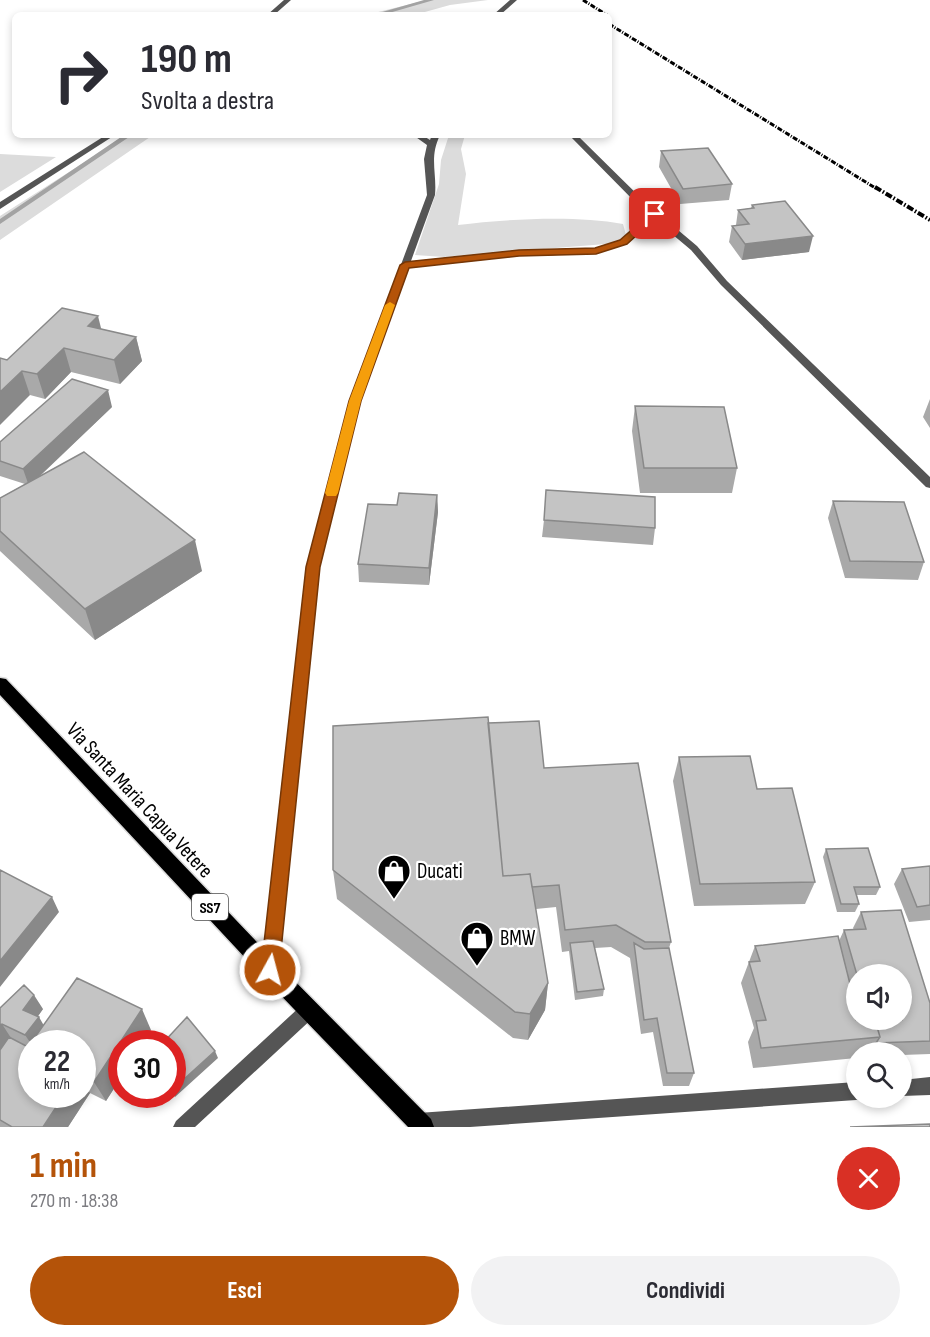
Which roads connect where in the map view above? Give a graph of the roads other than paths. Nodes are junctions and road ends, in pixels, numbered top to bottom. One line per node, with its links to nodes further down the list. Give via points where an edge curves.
1 (288, 0): 3 (street)
2 (514, 0): 4 (street)
3 (274, 12)
4 (500, 12)
5 (106, 138): 8 (street)
6 (576, 138): 9 (street)
7 (433, 140): 10 (street, via 427,161 433,182 431,195)
8 (0, 206)
9 (655, 214): 10 (street, via 624,242 596,251 519,253); 11 (street, via 694,248 724,283)
10 (405, 265): 13 (street, via 355,401 313,567)
11 (930, 484)
12 (0, 684): 13 (main road, Via Santa Maria Capua Vetere / SS7)
13 (270, 970): 14 (main road, Via Santa Maria Capua Vetere / SS7)
14 (309, 1010): 18 (main road, Via Santa Maria Capua Vetere / SS7); 19 (street)
15 (930, 1086): 16 (street)
16 (912, 1087)
17 (846, 1092): 18 (street)
18 (421, 1124)
19 (182, 1127)

